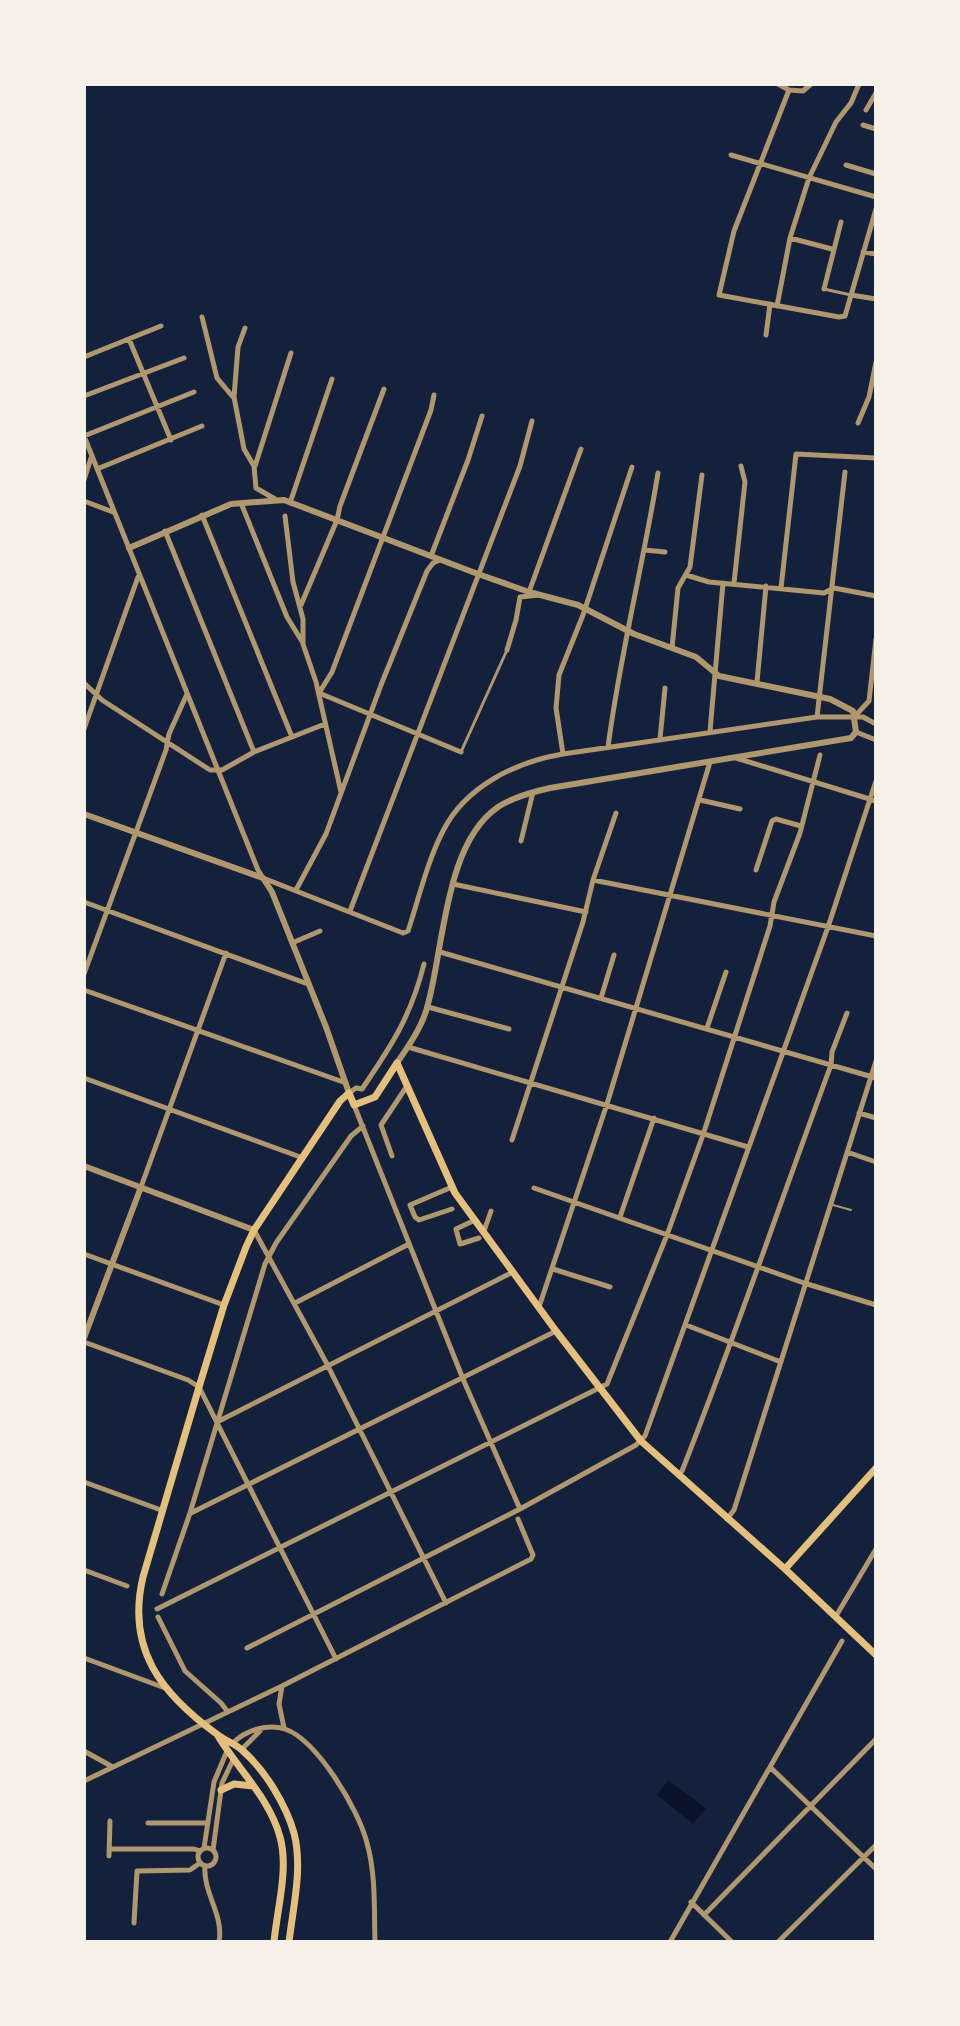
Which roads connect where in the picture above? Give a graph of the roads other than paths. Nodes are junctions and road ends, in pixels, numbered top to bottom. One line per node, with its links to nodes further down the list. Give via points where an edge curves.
1 (778, 84): 4 (street)
2 (811, 84): 4 (street, via 803,91)
3 (859, 84): 13 (street)
4 (789, 90): 10 (street)
5 (876, 93): 6 (street)
6 (866, 110)
7 (863, 125): 8 (street)
8 (876, 129)
9 (731, 155): 10 (street)
10 (760, 163): 13 (street); 24 (street, via 734,231 719,295)
11 (846, 165): 12 (street)
12 (876, 174)
13 (809, 178): 14 (street); 17 (street)
14 (876, 197)
15 (876, 209): 19 (street)
16 (841, 222): 18 (street)
17 (790, 238): 18 (street); 24 (street)
18 (832, 249): 21 (street)
19 (863, 252): 20 (street); 22 (street)
20 (876, 254)
21 (824, 289): 22 (street)
22 (851, 295): 23 (street); 24 (street, via 845,316)
23 (876, 299)
24 (774, 305): 28 (street)
25 (202, 317): 40 (street, via 217,378)
26 (161, 326): 29 (street)
27 (245, 328): 40 (street)
28 (766, 335)
29 (129, 339): 31 (street); 34 (street)
30 (291, 353): 53 (street)
31 (84, 357)
32 (184, 358): 34 (street)
33 (876, 362): 41 (street)
34 (142, 373): 39 (street); 43 (street)
35 (332, 379): 64 (street)
36 (384, 389): 68 (street)
37 (194, 392): 43 (street)
38 (434, 395): 70 (street)
39 (84, 396)
40 (234, 397): 53 (street, via 244,449)
41 (869, 397): 42 (street); 46 (street)
42 (876, 399)
43 (156, 407): 48 (street); 49 (street)
44 (482, 416): 74 (street)
45 (532, 421): 76 (street)
46 (858, 423)
47 (202, 426): 49 (street)
48 (84, 436): 51 (street)
49 (171, 440): 56 (street)
50 (581, 449): 84 (street)
51 (92, 456): 56 (street); 60 (street)
52 (876, 458): 82 (street, via 796,455)
53 (254, 466): 61 (street, via 257,490)
54 (741, 466): 80 (street, via 745,482)
55 (632, 467): 88 (street)
56 (97, 469): 65 (street)
57 (845, 472): 83 (street)
58 (658, 473): 72 (street)
59 (702, 475): 77 (street)
60 (84, 480)
61 (275, 499): 63 (street); 64 (street)
62 (84, 501): 65 (street)
63 (241, 502): 66 (street); 91 (street)
64 (290, 503): 68 (street)
65 (114, 512): 71 (street)
66 (202, 515): 69 (street); 111 (street)
67 (285, 516): 87 (street)
68 (337, 520): 70 (street); 87 (street)
69 (165, 531): 71 (street); 116 (street)
70 (383, 538): 74 (street); 98 (street, via 332,672)
71 (129, 548): 78 (street)
72 (645, 550): 73 (street); 89 (street)
73 (665, 552)
74 (431, 556): 75 (street)
75 (440, 560): 76 (street); 102 (street, via 427,571)
76 (478, 574): 84 (street); 110 (street)
77 (686, 575): 79 (street); 92 (street, via 678,588)
78 (139, 576): 99 (street); 100 (street)
79 (723, 583): 80 (street); 94 (street)
80 (734, 583): 81 (street)
81 (766, 586): 82 (street); 95 (street)
82 (781, 588): 83 (street)
83 (831, 590): 86 (street); 101 (street)
84 (529, 592): 85 (street)
85 (541, 595): 88 (street); 93 (street, via 520,597)
86 (876, 596)
87 (300, 606): 91 (street)
88 (585, 609): 89 (street); 118 (street, via 559,675 556,708)
89 (628, 631): 92 (street); 115 (street)
90 (876, 639): 103 (street, via 869,701)
91 (303, 644): 98 (street)
92 (672, 648): 94 (street, via 703,660)
93 (507, 650): 117 (street)
94 (714, 672): 95 (street); 108 (street)
95 (757, 682): 101 (street)
96 (84, 683): 100 (street)
97 (665, 688): 112 (street)
98 (319, 693): 102 (street); 106 (street)
99 (187, 694): 114 (street); 122 (street)
100 (96, 695): 107 (street); 114 (street)
101 (818, 696): 103 (street, via 844,704); 104 (street)
102 (371, 715): 110 (street); 126 (street)
103 (854, 716): 104 (street); 105 (street); 109 (street)
104 (817, 717): 108 (street)
105 (874, 721)
106 (325, 724): 111 (street); 126 (street)
107 (84, 729)
108 (710, 731): 112 (street)
109 (856, 732): 113 (street); 120 (street, via 847,739)
110 (417, 734): 117 (street); 143 (street)
111 (293, 737): 116 (street)
112 (660, 739): 115 (street)
113 (876, 740)
114 (168, 741): 122 (street, via 207,769); 133 (street)
115 (608, 747): 118 (street)
116 (254, 752): 122 (street)
117 (461, 752)
118 (563, 754): 143 (street, via 531,761 495,778 461,804 441,834 406,933)
119 (820, 755): 124 (street)
120 (735, 758): 121 (street); 124 (street)
121 (710, 762): 125 (street); 127 (street)
122 (218, 770): 136 (street)
123 (876, 781): 128 (street)
124 (812, 782): 128 (street); 132 (street)
125 (533, 792): 134 (street); 138 (street, via 499,807 482,822)
126 (342, 793): 139 (street)
127 (700, 800): 129 (street); 140 (street)
128 (874, 800): 146 (street)
129 (740, 809)
130 (616, 813): 137 (street)
131 (84, 814): 133 (street)
132 (801, 826): 135 (street, via 773,819); 145 (street)
133 (135, 833): 136 (street); 142 (street)
134 (521, 841)
135 (756, 870)
136 (263, 878): 139 (street); 149 (street)
137 (593, 880): 140 (street); 144 (street)
138 (453, 884): 144 (street); 150 (street)
139 (296, 890): 143 (street)
140 (669, 896): 145 (street); 161 (street)
141 (84, 902): 142 (street)
142 (108, 910): 151 (street); 155 (street)
143 (350, 911)
144 (586, 912): 157 (street)
145 (772, 915): 146 (street); 166 (street)
146 (828, 927): 148 (street); 168 (street)
147 (320, 931): 149 (street)
148 (876, 936)
149 (292, 943): 156 (street)
150 (440, 952): 157 (street); 160 (street)
151 (226, 953): 156 (street); 165 (street)
152 (614, 955): 159 (street)
153 (424, 964): 177 (street, via 399,1034 362,1089)
154 (726, 972): 163 (street)
155 (84, 974)
156 (309, 985): 174 (street)
157 (562, 988): 159 (street); 175 (street)
158 (84, 990): 165 (street)
159 (601, 998): 161 (street)
160 (428, 1007): 164 (street); 167 (street)
161 (635, 1008): 163 (street); 178 (street)
162 (847, 1013): 171 (street)
163 (707, 1028): 166 (street)
164 (509, 1029)
165 (197, 1031): 174 (street); 180 (street)
166 (734, 1036): 168 (street); 185 (street)
167 (408, 1047): 170 (street); 175 (street)
168 (783, 1051): 171 (street); 187 (street)
169 (876, 1061): 173 (street)
170 (397, 1063): 176 (main road); 179 (main road, via 375,1097)
171 (831, 1065): 173 (street); 211 (street)
172 (84, 1078): 180 (street)
173 (873, 1078): 181 (street)
174 (346, 1083): 177 (street)
175 (530, 1083): 178 (street); 186 (street)
176 (407, 1086): 189 (street, via 381,1125); 194 (main road)
177 (349, 1093): 179 (main road); 190 (main road)
178 (607, 1104): 182 (street); 196 (street)
179 (354, 1105): 184 (street)
180 (168, 1108): 190 (street); 193 (street)
181 (859, 1113): 183 (street); 188 (street)
182 (654, 1118): 185 (street); 201 (street)
183 (876, 1118)
184 (363, 1126): 206 (street); 209 (street)
185 (704, 1132): 187 (street); 205 (street)
186 (512, 1140)
187 (748, 1147): 207 (street)
188 (847, 1152): 191 (street); 197 (street)
189 (392, 1156)
190 (303, 1158): 203 (main road)
191 (876, 1162)
192 (84, 1166): 193 (street)
193 (141, 1187): 203 (street); 210 (street)
194 (452, 1187): 198 (street, via 410,1205 419,1220); 202 (main road)
195 (534, 1188): 196 (street)
196 (575, 1202): 201 (street); 212 (street)
197 (830, 1205): 199 (lane); 214 (street)
198 (452, 1209)
199 (851, 1210)
200 (491, 1211): 204 (street)
201 (620, 1217): 205 (street)
202 (475, 1220): 204 (main road); 204 (street, via 458,1228 460,1244)
203 (254, 1230): 209 (street); 217 (main road)
204 (482, 1234): 213 (main road)
205 (667, 1235): 207 (street); 229 (street, via 611,1378)
206 (409, 1244): 216 (street); 220 (street)
207 (710, 1251): 211 (street); 221 (street)
208 (84, 1254): 210 (street)
209 (269, 1255): 216 (street); 230 (street)
210 (113, 1265): 217 (street); 223 (street)
211 (757, 1266): 214 (street); 224 (street)
212 (553, 1269): 215 (street); 219 (street)
213 (514, 1272): 219 (main road); 220 (street)
214 (804, 1283): 218 (street); 225 (street)
215 (610, 1287)
216 (295, 1303): 226 (street)
217 (224, 1305): 228 (main road)
218 (876, 1305)
219 (539, 1307): 222 (main road)
220 (435, 1310): 226 (street); 227 (street)
221 (686, 1325): 224 (street); 232 (street)
222 (556, 1331): 227 (street); 229 (main road)
223 (84, 1340): 228 (street)
224 (732, 1343): 225 (street); 235 (street)
225 (781, 1362): 243 (street)
226 (327, 1364): 230 (street); 231 (street)
227 (463, 1379): 231 (street); 233 (street)
228 (199, 1387): 230 (street); 240 (main road)
229 (599, 1389): 232 (main road); 233 (street)
230 (218, 1422): 237 (street); 241 (street)
231 (361, 1430): 237 (street); 238 (street)
232 (641, 1441): 235 (main road); 239 (street)
233 (489, 1443): 238 (street); 239 (street)
234 (876, 1468): 247 (main road)
235 (678, 1476): 243 (main road)
236 (84, 1482): 240 (street)
237 (249, 1486): 241 (street); 244 (street)
238 (391, 1492): 244 (street); 246 (street)
239 (520, 1509): 246 (street)
240 (161, 1510): 262 (main road, via 137,1608 144,1651)
241 (190, 1513): 250 (street)
242 (518, 1519): 251 (street, via 533,1558)
243 (727, 1519): 247 (main road)
244 (281, 1549): 252 (street); 253 (street)
245 (876, 1549): 254 (street)
246 (423, 1557): 251 (street); 253 (street)
247 (785, 1569): 254 (main road)
248 (84, 1570): 249 (street)
249 (127, 1586)
250 (162, 1594)
251 (446, 1603): 260 (street)
252 (157, 1609)
253 (314, 1613): 257 (street); 260 (street)
254 (836, 1616): 258 (main road)
255 (158, 1617): 263 (street, via 185,1671)
256 (842, 1641): 275 (street)
257 (247, 1648)
258 (876, 1655)
259 (84, 1658): 262 (street)
260 (336, 1659): 261 (street)
261 (282, 1686): 263 (street); 266 (street)
262 (166, 1688): 264 (main road)
263 (228, 1712): 264 (street)
264 (204, 1722): 267 (main road); 274 (street)
265 (264, 1728): 266 (street); 269 (street); 270 (street)
266 (284, 1729): 295 (street, via 325,1766 359,1819 371,1863)
267 (217, 1734): 269 (main road); 272 (main road)
268 (876, 1739): 279 (street)
269 (233, 1743): 270 (main road); 272 (main road)
270 (242, 1749): 273 (main road); 294 (main road, via 278,1798 293,1832 298,1869)
271 (84, 1751): 274 (street)
272 (227, 1751): 273 (main road); 282 (street, via 216,1774)
273 (233, 1760): 277 (main road); 278 (street)
274 (112, 1767): 276 (street)
275 (770, 1767): 279 (street); 289 (street)
276 (84, 1781)
277 (253, 1786): 278 (main road, via 234,1784); 293 (main road, via 276,1826 282,1849)
278 (221, 1790): 285 (street)
279 (810, 1806): 286 (street); 290 (street)
280 (110, 1821): 284 (street, via 110,1853)
281 (148, 1823): 282 (street)
282 (208, 1823): 284 (street)
283 (876, 1845): 286 (street)
284 (202, 1850): 285 (street); 287 (street)
285 (213, 1850): 287 (street, via 215,1863)
286 (864, 1857): 288 (street); 298 (street)
287 (202, 1865): 291 (street, via 137,1871); 292 (street, via 220,1922)
288 (876, 1869)
289 (691, 1902): 290 (street); 296 (street)
290 (704, 1915): 297 (street)
291 (134, 1923)
292 (219, 1942)
293 (274, 1942)
294 (289, 1942)
295 (375, 1942)
296 (670, 1942)
297 (732, 1942)
298 (778, 1942)

